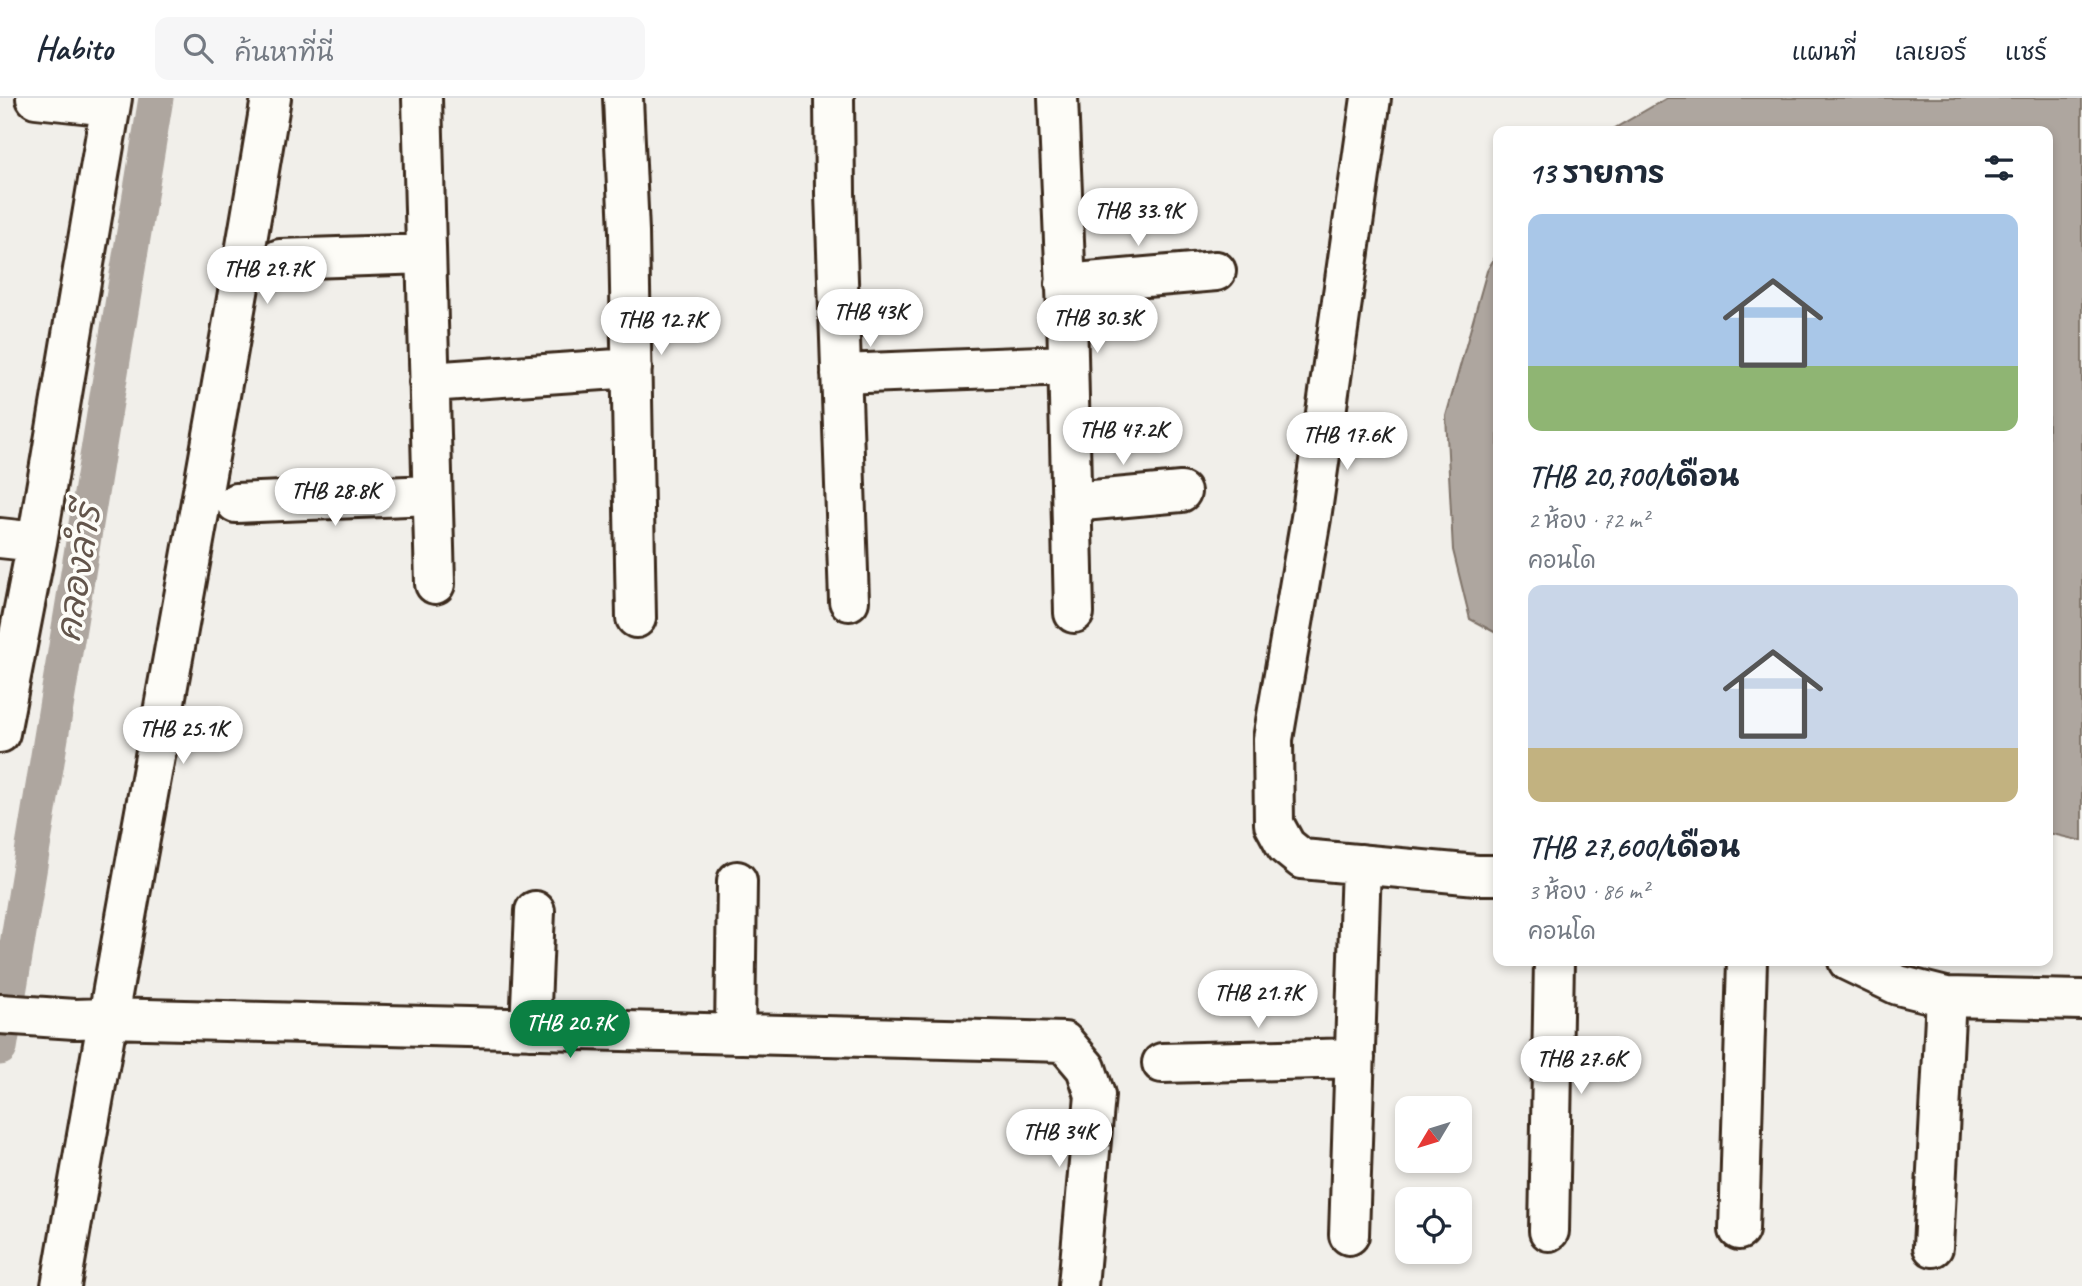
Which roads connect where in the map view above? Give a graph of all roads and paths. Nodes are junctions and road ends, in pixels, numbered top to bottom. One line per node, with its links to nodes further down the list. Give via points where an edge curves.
1 (36, 98): 8 (street)
2 (271, 98): 39 (street, via 202,504)
3 (422, 98): 9 (street)
4 (623, 98): 14 (street)
5 (834, 98): 15 (street)
6 (1058, 98): 12 (street)
7 (1371, 98): 29 (street, via 1311,518 1273,738 1274,824 1286,846 1302,859)
8 (111, 102): 22 (street)
9 (425, 254): 10 (street); 16 (street)
10 (280, 259)
11 (1216, 271): 12 (street)
12 (1065, 284): 13 (street)
13 (1068, 365): 15 (street); 19 (street)
14 (632, 368): 16 (street); 26 (street)
15 (841, 374): 24 (street)
16 (429, 382): 18 (street)
17 (1181, 492): 19 (street)
18 (432, 495): 20 (street); 23 (street)
19 (1072, 502): 25 (street)
20 (236, 503)
21 (0, 538): 22 (street)
22 (37, 542): 27 (street)
23 (435, 584)
24 (849, 601)
25 (1074, 613)
26 (636, 618)
27 (8, 654): 28 (street)
28 (0, 733)
29 (1360, 864): 30 (street); 42 (street)
30 (1493, 875)
31 (737, 881): 41 (street)
32 (534, 911): 40 (street)
33 (1554, 966): 45 (street)
34 (1747, 966): 44 (street)
35 (1858, 966): 36 (street, via 1898,985)
36 (1946, 997): 37 (street); 47 (street)
37 (2082, 1000)
38 (0, 1014): 39 (street)
39 (91, 1019): 40 (street); 48 (street)
40 (530, 1029): 41 (street)
41 (735, 1034): 49 (street, via 1064,1042 1086,1068 1095,1096)
42 (1355, 1058): 43 (street); 46 (street)
43 (1163, 1063)
44 (1740, 1230)
45 (1549, 1231)
46 (1349, 1235)
47 (1933, 1247)
48 (61, 1286)
49 (1078, 1286)

